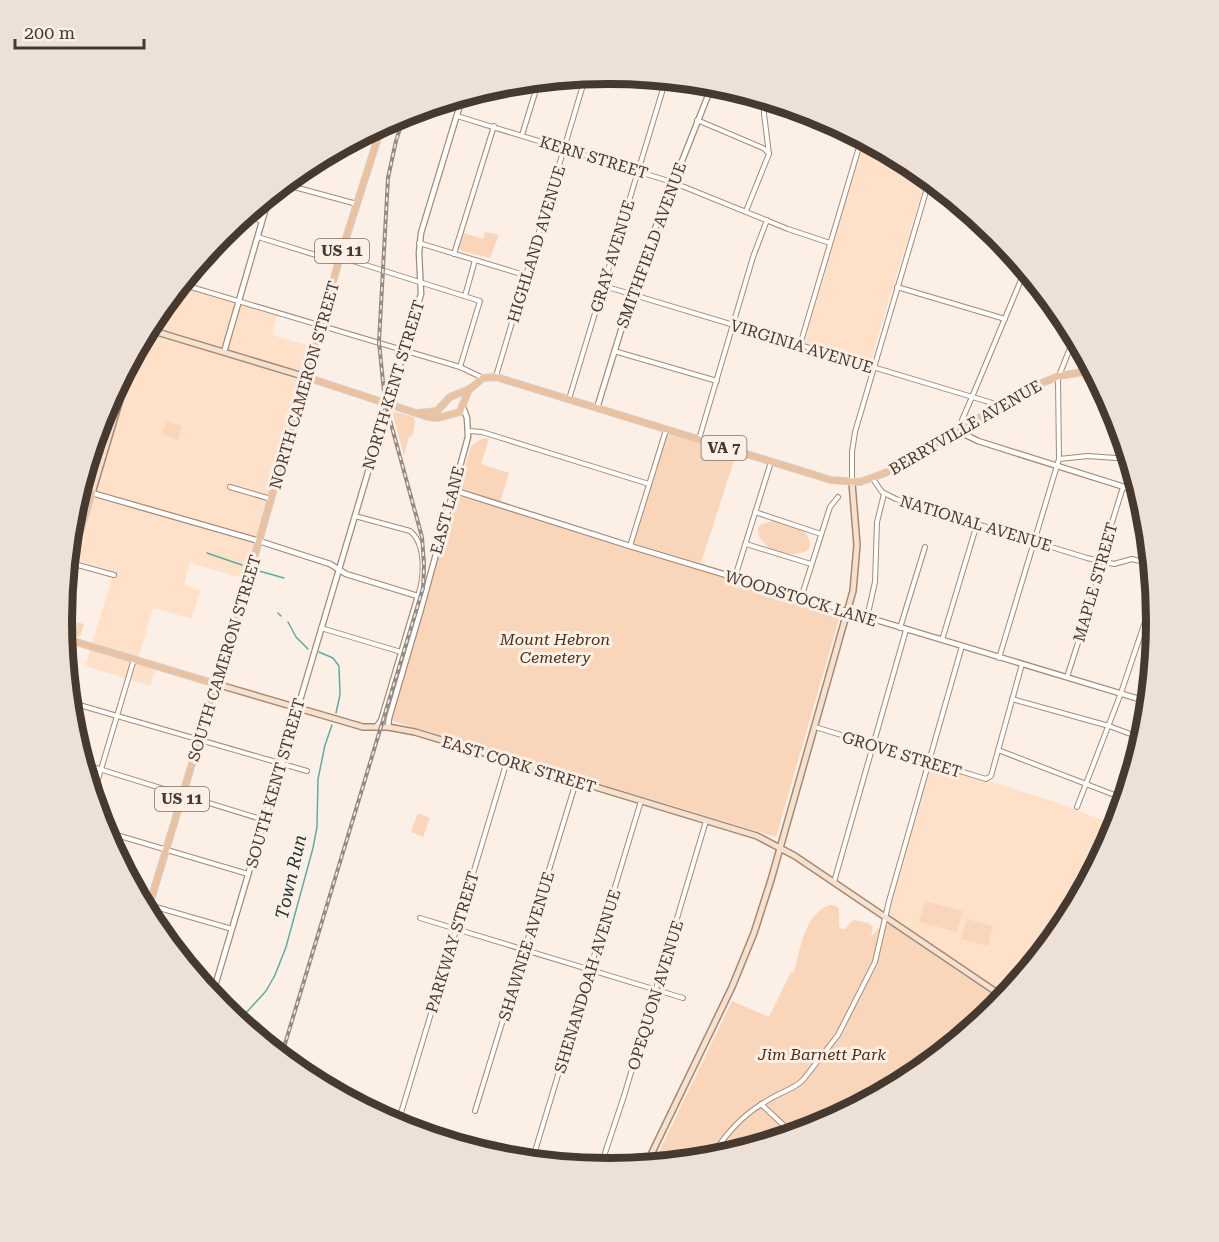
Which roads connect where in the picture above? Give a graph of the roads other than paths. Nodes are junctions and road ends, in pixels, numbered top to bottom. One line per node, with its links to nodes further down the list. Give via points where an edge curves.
1 (583, 84): 13 (street, HIGHLAND AVENUE)
2 (664, 87): 15 (street, GRAY AVENUE)
3 (536, 88): 10 (street)
4 (709, 93): 8 (street, SMITHFIELD AVENUE)
5 (460, 105): 7 (street, NORTH KENT STREET)
6 (764, 107): 14 (street)
7 (457, 116): 9 (street, KERN STREET); 26 (street, NORTH KENT STREET)
8 (697, 120): 14 (street, via 757,145); 16 (street, SMITHFIELD AVENUE)
9 (494, 126): 10 (street, KERN STREET); 28 (street)
10 (522, 135): 13 (street, KERN STREET)
11 (377, 137): 19 (main road, NORTH CAMERON STREET / US 11)
12 (859, 146): 27 (street)
13 (565, 148): 15 (street, KERN STREET); 31 (street, HIGHLAND AVENUE)
14 (769, 154): 21 (street)
15 (638, 171): 16 (street, KERN STREET); 35 (street, GRAY AVENUE)
16 (672, 182): 21 (street, KERN STREET); 37 (street, SMITHFIELD AVENUE)
17 (293, 187): 19 (street)
18 (927, 188): 36 (street)
19 (357, 204): 29 (main road, NORTH CAMERON STREET / US 11)
20 (266, 208): 24 (street)
21 (746, 211): 23 (street, KERN STREET)
22 (254, 218): 24 (street)
23 (766, 219): 27 (street, KERN STREET); 42 (street)
24 (262, 220): 25 (street)
25 (258, 237): 29 (street); 39 (street)
26 (419, 243): 28 (street); 33 (street, NORTH KENT STREET)
27 (830, 243): 44 (street)
28 (454, 254): 30 (street)
29 (340, 259): 33 (street); 41 (main road, NORTH CAMERON STREET / US 11)
30 (475, 260): 31 (street); 38 (street)
31 (527, 274): 54 (street, HIGHLAND AVENUE)
32 (1022, 277): 40 (street)
33 (421, 282): 38 (street); 46 (street, NORTH KENT STREET)
34 (189, 286): 39 (street)
35 (604, 286): 37 (street, VIRGINIA AVENUE); 60 (street, GRAY AVENUE)
36 (897, 287): 40 (street); 50 (street)
37 (631, 295): 42 (street, VIRGINIA AVENUE); 47 (street, SMITHFIELD AVENUE)
38 (465, 296): 49 (street, via 480,301)
39 (240, 301): 41 (street); 48 (street)
40 (1005, 319): 59 (street)
41 (321, 325): 46 (street); 53 (main road, NORTH CAMERON STREET / US 11)
42 (734, 325): 44 (street, VIRGINIA AVENUE); 56 (street)
43 (157, 332): 48 (main road)
44 (800, 345): 50 (street, VIRGINIA AVENUE)
45 (1071, 346): 52 (street)
46 (404, 350): 49 (street); 62 (street, NORTH KENT STREET)
47 (614, 351): 56 (street); 66 (street, SMITHFIELD AVENUE)
48 (224, 352): 53 (main road)
49 (460, 367): 55 (street)
50 (873, 367): 59 (street, VIRGINIA AVENUE); 79 (street, via 854,434)
51 (1086, 371): 52 (main road, BERRYVILLE AVENUE / VA 7)
52 (1059, 376): 65 (main road, BERRYVILLE AVENUE / VA 7); 77 (street)
53 (306, 377): 62 (main road); 89 (main road, NORTH CAMERON STREET / US 11)
54 (496, 377): 55 (main road, VA 7); 60 (main road, VA 7)
55 (483, 378): 57 (main road)
56 (717, 381): 74 (street)
57 (470, 388): 58 (main road); 64 (main road)
58 (455, 396): 63 (main road); 64 (main road)
59 (972, 396): 65 (street, VIRGINIA AVENUE); 71 (street)
60 (568, 400): 66 (main road, VA 7)
61 (119, 401): 69 (main road)
62 (388, 403): 67 (main road); 91 (street, NORTH KENT STREET)
63 (446, 403): 67 (main road, via 436,411); 68 (main road, via 447,411)
64 (463, 405): 68 (main road); 70 (street, EAST LANE)
65 (1000, 405): 71 (main road, BERRYVILLE AVENUE / VA 7)
66 (597, 408): 72 (main road, VA 7)
67 (418, 412): 68 (main road, via 434,418)
68 (454, 414): 70 (street)
69 (113, 421): 86 (main road)
70 (468, 422): 73 (street, EAST LANE)
71 (962, 426): 77 (street, via 965,436); 78 (main road, BERRYVILLE AVENUE / VA 7)
72 (666, 430): 74 (main road, VA 7); 80 (street)
73 (469, 431): 80 (street); 84 (street, EAST LANE)
74 (699, 440): 76 (main road, VA 7)
75 (1121, 458): 77 (street, via 1088,456)
76 (771, 462): 79 (main road, VA 7); 90 (street)
77 (1058, 462): 81 (street); 96 (street)
78 (873, 479): 79 (main road, VA 7); 87 (street, NATIONAL AVENUE)
79 (852, 483): 110 (main road, via 857,554)
80 (649, 484): 98 (street)
81 (1123, 487): 83 (street); 100 (street, MAPLE STREET)
82 (230, 488): 89 (street)
83 (1131, 489)
84 (453, 490): 98 (street, WOODSTOCK LANE); 108 (street, EAST LANE)
85 (88, 492): 86 (main road)
86 (92, 493): 93 (main road); 95 (street)
87 (884, 494): 92 (street, NATIONAL AVENUE); 112 (street, via 878,522 875,582)
88 (838, 496): 94 (street, via 831,504)
89 (272, 499): 95 (main road, NORTH CAMERON STREET / US 11)
90 (755, 512): 94 (street); 97 (street)
91 (354, 515): 104 (street, NORTH KENT STREET); 107 (street, via 415,535 421,555)
92 (977, 524): 96 (street, NATIONAL AVENUE); 116 (street)
93 (80, 528)
94 (821, 534): 103 (street)
95 (259, 542): 104 (street); 124 (main road, SOUTH CAMERON STREET / US 11)
96 (1035, 542): 100 (street, NATIONAL AVENUE); 120 (street)
97 (746, 544): 103 (street); 106 (street)
98 (630, 546): 106 (street, WOODSTOCK LANE)
99 (925, 547): 114 (street)
100 (1100, 561): 101 (street, NATIONAL AVENUE); 123 (street, MAPLE STREET, via 1095,590)
101 (1143, 562)
102 (76, 564): 105 (street)
103 (811, 564): 109 (street)
104 (338, 569): 107 (street); 113 (street, SOUTH KENT STREET)
105 (114, 575)
106 (735, 577): 109 (street, WOODSTOCK LANE)
107 (418, 596): 108 (street); 119 (street)
108 (424, 598): 132 (street, EAST LANE)
109 (801, 598): 110 (street, WOODSTOCK LANE)
110 (847, 612): 112 (street, WOODSTOCK LANE); 133 (main road)
111 (1147, 616): 125 (street)
112 (867, 618): 114 (street, WOODSTOCK LANE)
113 (321, 628): 119 (street); 129 (street, SOUTH KENT STREET)
114 (900, 628): 115 (street, WOODSTOCK LANE)
115 (906, 630): 116 (street, WOODSTOCK LANE); 137 (street)
116 (942, 640): 118 (street, WOODSTOCK LANE)
117 (73, 641): 121 (main road, EAST CORK STREET)
118 (962, 646): 120 (street, WOODSTOCK LANE); 140 (street)
119 (401, 652): 134 (street, via 381,721)
120 (999, 658): 122 (street, WOODSTOCK LANE)
121 (134, 659): 124 (main road, EAST CORK STREET); 130 (street)
122 (1022, 664): 123 (street, WOODSTOCK LANE); 126 (street)
123 (1067, 677): 125 (street, WOODSTOCK LANE)
124 (216, 684): 129 (main road, EAST CORK STREET); 136 (main road, SOUTH CAMERON STREET / US 11)
125 (1121, 693): 127 (street, WOODSTOCK LANE); 131 (street)
126 (1012, 699): 131 (street); 138 (street)
127 (1141, 699)
128 (79, 705): 130 (street)
129 (297, 708): 134 (main road, EAST CORK STREET); 141 (street, SOUTH KENT STREET)
130 (117, 716): 136 (street); 143 (street)
131 (1109, 726): 135 (street); 147 (street)
132 (388, 727): 134 (main road, EAST CORK STREET); 139 (main road, EAST CORK STREET)
133 (815, 728): 137 (street, GROVE STREET); 155 (main road)
134 (374, 729)
135 (1135, 736)
136 (200, 739): 141 (street); 148 (main road, SOUTH CAMERON STREET / US 11)
137 (874, 746): 140 (street, GROVE STREET); 158 (street)
138 (998, 750): 140 (street, GROVE STREET, via 990,777 983,779); 147 (street)
139 (507, 761): 146 (main road, EAST CORK STREET); 164 (street, PARKWAY STREET)
140 (929, 762): 161 (street)
141 (280, 764): 144 (street); 152 (street, SOUTH KENT STREET)
142 (92, 767): 143 (street)
143 (100, 770): 145 (street); 148 (street)
144 (307, 771)
145 (97, 781)
146 (576, 782): 150 (main road, EAST CORK STREET); 165 (street, SHAWNEE AVENUE)
147 (1086, 784): 149 (street); 151 (street)
148 (183, 795): 152 (street); 156 (main road, SOUTH CAMERON STREET / US 11)
149 (1117, 796)
150 (641, 801): 153 (main road, EAST CORK STREET); 166 (street, SHENANDOAH AVENUE)
151 (1077, 807)
152 (264, 820): 157 (street, SOUTH KENT STREET)
153 (706, 821): 155 (main road, EAST CORK STREET, via 748,833); 170 (street, OPEQUON AVENUE)
154 (117, 835): 156 (street)
155 (780, 848): 158 (main road, EAST CORK STREET); 179 (main road, via 741,965)
156 (166, 850): 157 (street); 159 (main road, SOUTH CAMERON STREET / US 11)
157 (248, 874): 163 (street, SOUTH KENT STREET)
158 (834, 882): 161 (main road, EAST CORK STREET)
159 (151, 901)
160 (154, 906): 163 (street)
161 (886, 917): 171 (main road, EAST CORK STREET); 173 (street, via 872,969 838,1035 799,1083)
162 (420, 918): 164 (street)
163 (232, 929): 168 (street, SOUTH KENT STREET)
164 (456, 929): 165 (street); 175 (street, PARKWAY STREET)
165 (525, 949): 166 (street); 174 (street, SHAWNEE AVENUE)
166 (590, 969): 170 (street); 178 (street, SHENANDOAH AVENUE)
167 (211, 982): 168 (street)
168 (216, 983): 169 (street, SOUTH KENT STREET)
169 (215, 986)
170 (656, 990): 172 (street); 180 (street, OPEQUON AVENUE)
171 (997, 993)
172 (683, 998)
173 (761, 1104): 176 (street); 177 (street, via 738,1122)
174 (475, 1111)
175 (399, 1115)
176 (787, 1128)
177 (719, 1147)
178 (534, 1153)
179 (650, 1157)
180 (603, 1158)

